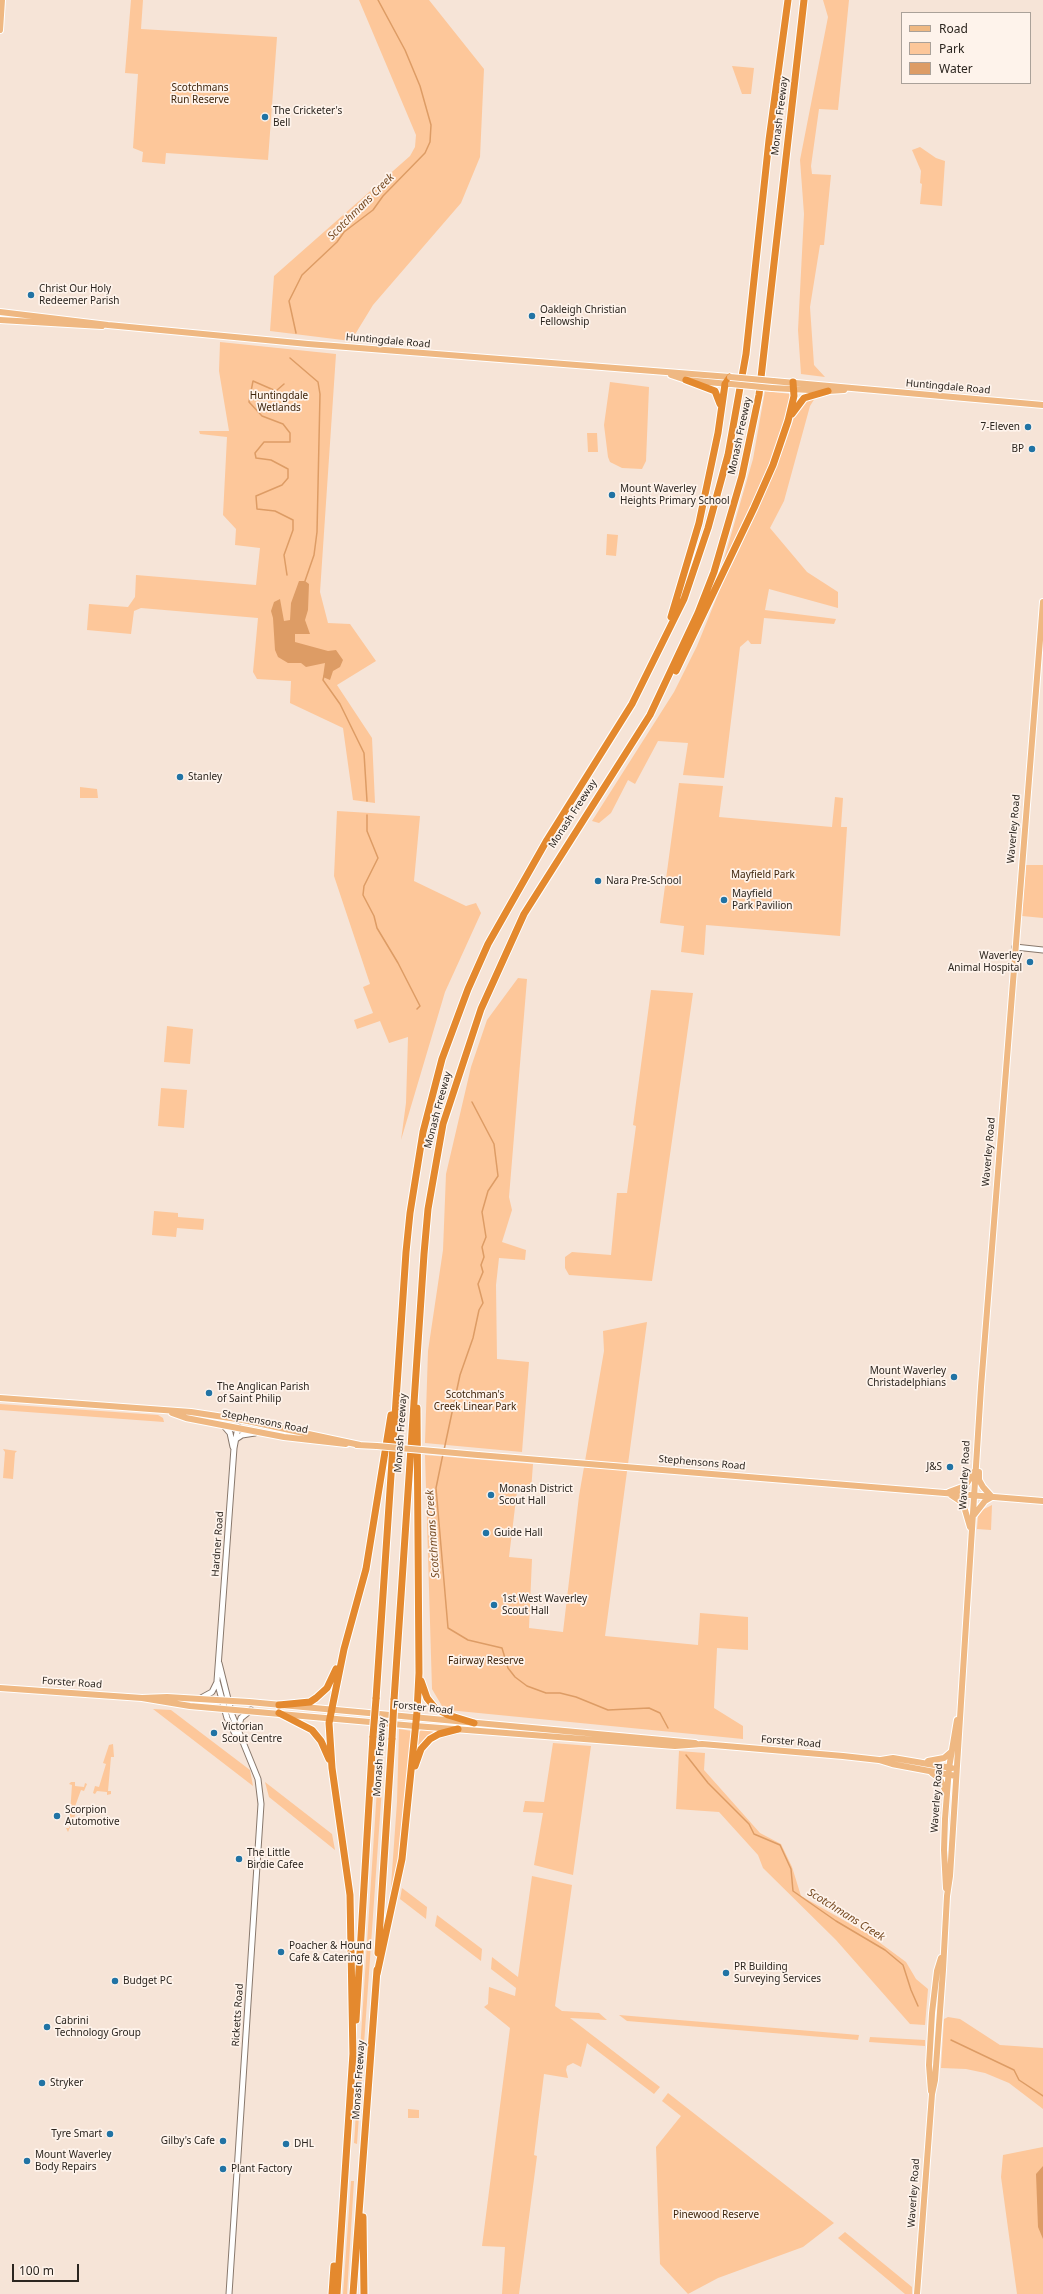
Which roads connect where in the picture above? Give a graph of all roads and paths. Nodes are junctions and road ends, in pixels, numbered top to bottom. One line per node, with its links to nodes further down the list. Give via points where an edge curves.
1 (2, 0): 4 (main road)
2 (788, 0): 22 (highway, Monash Freeway, via 769,140 747,346 735,420 708,528 684,599)
3 (804, 0): 23 (highway, Monash Freeway, via 753,432 714,572 698,613)
4 (0, 30)
5 (0, 312): 7 (main road, Huntingdale Road)
6 (0, 320): 7 (main road, Huntingdale Road)
7 (108, 325): 8 (main road, Huntingdale Road)
8 (666, 374): 9 (main road, Huntingdale Road); 10 (main road, Huntingdale Road, via 685,373)
9 (686, 380): 10 (main road, Huntingdale Road); 19 (highway, via 716,391)
10 (728, 382): 11 (main road, Huntingdale Road, bridge); 13 (main road, Huntingdale Road, bridge); 19 (highway)
11 (793, 382): 12 (main road, Huntingdale Road); 13 (highway)
12 (852, 389): 14 (main road, Huntingdale Road); 16 (main road, Huntingdale Road)
13 (794, 390): 14 (main road, Huntingdale Road); 20 (highway)
14 (828, 391): 20 (highway, via 804,398)
15 (1043, 400): 16 (main road)
16 (1035, 404): 17 (main road, Huntingdale Road); 18 (main road)
17 (1043, 405)
18 (1043, 408)
19 (721, 411): 22 (highway, via 699,523)
20 (788, 421): 23 (highway, via 754,508 699,626)
21 (1043, 602): 24 (main road, Waverley Road)
22 (662, 646): 27 (highway, Monash Freeway, via 606,749 547,840 503,915 468,989 442,1059 423,1132 410,1213)
23 (650, 715): 26 (highway, Monash Freeway, via 524,914 481,1009 456,1081 436,1159 427,1216)
24 (1015, 948): 25 (street); 37 (main road, Waverley Road)
25 (1043, 950)
26 (416, 1360): 47 (highway); 82 (highway, Monash Freeway, bridge)
27 (398, 1365): 45 (highway, via 368,1562); 85 (highway, Monash Freeway, bridge)
28 (0, 1398): 29 (main road, Stephensons Road)
29 (167, 1411): 30 (main road, Stephensons Road); 31 (main road, Stephensons Road, via 186,1418)
30 (231, 1418): 32 (main road); 35 (main road, Stephensons Road)
31 (223, 1424): 32 (main road, Stephensons Road); 36 (street, via 230,1433)
32 (238, 1427): 33 (main road, Stephensons Road); 34 (street, Hardner Road)
33 (260, 1432): 34 (street, via 242,1435); 35 (main road, Stephensons Road, via 329,1443)
34 (236, 1439): 36 (street, Hardner Road)
35 (360, 1445): 39 (main road, Stephensons Road, bridge)
36 (234, 1448): 46 (street, Hardner Road)
37 (976, 1459): 38 (main road, Waverley Road); 41 (main road, via 979,1480)
38 (975, 1471): 39 (main road, via 965,1486); 40 (main road, Waverley Road)
39 (948, 1493): 40 (main road, Stephensons Road); 44 (main road, via 966,1508)
40 (974, 1496): 41 (main road, Stephensons Road); 43 (main road, Waverley Road)
41 (992, 1497): 42 (main road, Stephensons Road); 43 (main road, via 985,1501)
42 (1043, 1501)
43 (973, 1518): 44 (main road, Waverley Road)
44 (972, 1533): 54 (main road, Waverley Road)
45 (344, 1649): 56 (highway, via 322,1694 310,1702); 58 (highway)
46 (219, 1663): 48 (street, Hardner Road); 53 (street, Hardner Road)
47 (419, 1673): 59 (highway); 61 (highway, via 424,1692 435,1708)
48 (218, 1681): 51 (street, via 212,1692); 52 (street, Hardner Road)
49 (0, 1688): 50 (main road, Forster Road)
50 (142, 1698): 51 (main road, Forster Road); 55 (main road, Forster Road)
51 (198, 1699): 52 (main road, Forster Road)
52 (222, 1701): 53 (main road, Forster Road); 55 (street, Hardner Road)
53 (229, 1701): 55 (street, Hardner Road); 56 (main road, Forster Road)
54 (960, 1703): 67 (main road, Waverley Road); 72 (main road, Waverley Road)
55 (227, 1708): 57 (main road, Forster Road); 63 (street, Ricketts Road); 66 (street, Ricketts Road, via 235,1734)
56 (279, 1709): 57 (main road, Forster Road); 58 (main road, Forster Road); 60 (main road, Forster Road); 70 (highway, via 312,1730 321,1741)
57 (251, 1710): 63 (street, via 241,1718)
58 (331, 1710): 59 (main road, Forster Road); 60 (highway)
59 (416, 1717): 61 (main road, Forster Road); 62 (highway)
60 (330, 1718): 62 (main road, Forster Road); 70 (highway)
61 (474, 1723): 65 (main road, Forster Road)
62 (416, 1726): 64 (main road, Forster Road); 76 (highway)
63 (238, 1728): 66 (street, Ricketts Road)
64 (458, 1729): 65 (main road, Forster Road); 76 (highway, via 439,1734 425,1744)
65 (624, 1739): 68 (main road, Forster Road, via 675,1746 702,1744)
66 (242, 1741): 89 (street, Ricketts Road, via 258,1779 261,1804)
67 (951, 1752): 69 (main road, via 944,1758); 71 (main road, Waverley Road)
68 (879, 1760): 69 (main road, Forster Road, via 893,1758); 73 (main road, Forster Road)
69 (923, 1762): 71 (main road, Forster Road)
70 (332, 1768): 85 (highway, via 350,1895)
71 (949, 1768): 72 (main road, Forster Road); 74 (main road, Waverley Road)
72 (957, 1769): 75 (main road, Waverley Road)
73 (929, 1771): 74 (main road, Forster Road); 77 (main road, via 940,1779)
74 (949, 1775): 75 (main road, Forster Road); 77 (main road, Waverley Road)
75 (956, 1776): 79 (main road, Waverley Road)
76 (411, 1781): 82 (highway, via 398,1879)
77 (947, 1796): 78 (main road, Waverley Road)
78 (945, 1819): 79 (main road); 80 (main road, Waverley Road)
79 (953, 1820): 80 (main road, Waverley Road)
80 (946, 1896): 81 (main road, Waverley Road)
81 (943, 1952): 83 (main road, Waverley Road, via 937,1971); 84 (main road, Waverley Road)
82 (377, 1974): 88 (highway, Monash Freeway)
83 (932, 2011): 84 (main road); 86 (main road, Waverley Road, via 929,2071)
84 (940, 2011): 86 (main road, Waverley Road)
85 (353, 2057): 87 (highway, Monash Freeway)
86 (932, 2094): 94 (main road, Waverley Road)
87 (347, 2148): 90 (highway); 91 (highway, Monash Freeway)
88 (363, 2156): 92 (highway, Monash Freeway); 93 (highway)
89 (229, 2294)
90 (332, 2294)
91 (337, 2294)
92 (354, 2294)
93 (364, 2294)
94 (917, 2294)

